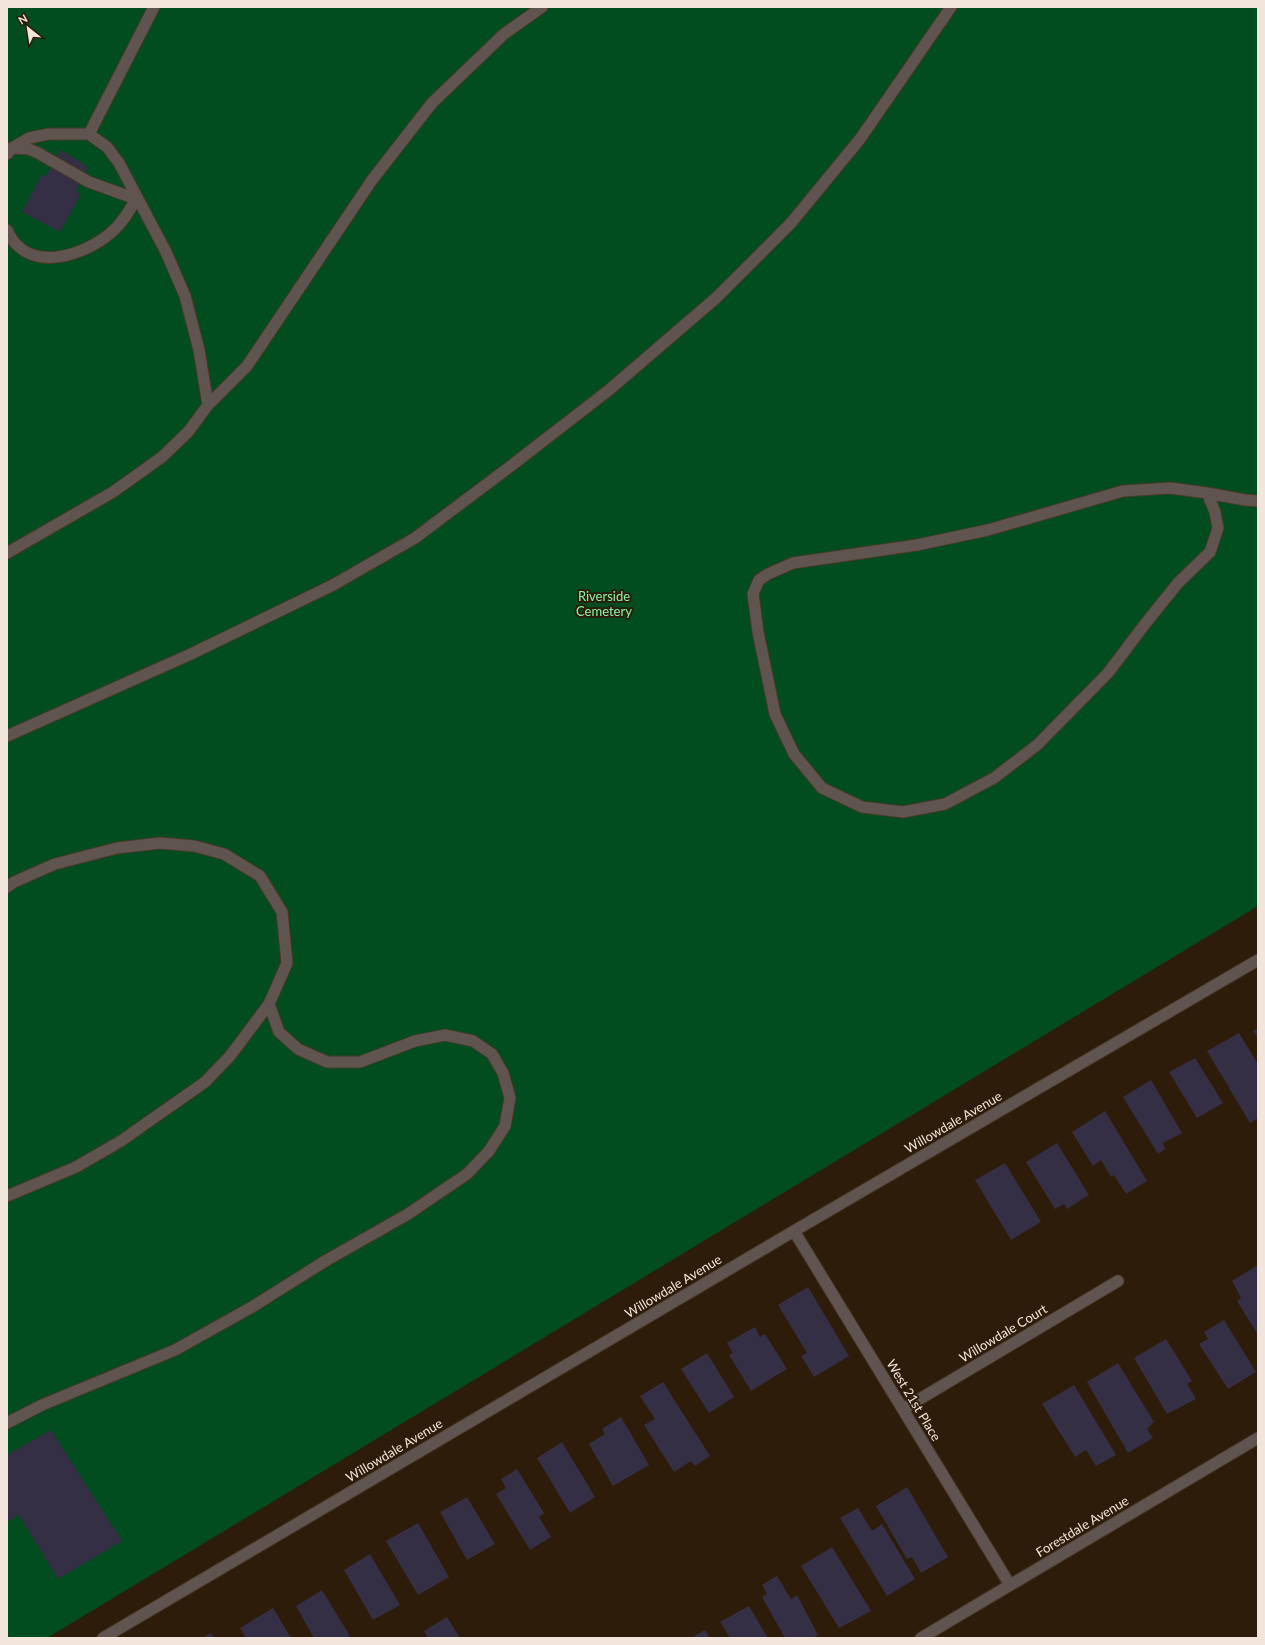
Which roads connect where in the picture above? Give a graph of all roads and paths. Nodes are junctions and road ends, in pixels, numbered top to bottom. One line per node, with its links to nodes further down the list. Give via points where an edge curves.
1 (154, 7): 4 (street)
2 (542, 7): 8 (street, via 504,34 432,103 372,180 247,366)
3 (951, 7): 12 (street, via 860,139 791,223 716,298 609,390 516,462 415,538 333,585 191,654)
4 (90, 134): 5 (street, via 49,134 29,138); 6 (street, via 106,147 119,163)
5 (9, 150): 6 (street, via 29,150 38,153 89,182)
6 (136, 199): 7 (street, via 115,229 82,251 55,258 39,257 26,251 11,240); 8 (street, via 166,252 185,296 199,350)
7 (7, 230)
8 (208, 405): 11 (street, via 188,432 162,457 113,492)
9 (1207, 493): 9 (street, via 1170,488 1123,491 988,530 917,545 793,563 768,574 759,580 753,594 758,632 775,714 794,754 822,788 862,807 903,812 945,804 994,778 1037,745 1108,673 1178,583 1210,552 1218,528); 10 (street)
10 (1258, 501)
11 (7, 553)
12 (7, 736)
13 (7, 887): 15 (street, via 55,864 117,848 160,843 194,846 224,854 260,876 282,912 287,963)
14 (1258, 960): 17 (street, Willowdale Avenue)
15 (269, 1004): 16 (street, via 230,1056 204,1082 164,1112 76,1167); 20 (street, via 279,1032 298,1049 327,1062 360,1062 415,1041 445,1035 473,1041 492,1054 504,1073 510,1098 505,1126 489,1151 467,1174 408,1214 175,1350 42,1405)
16 (7, 1196)
17 (794, 1230): 19 (street, West 21st Place); 23 (street, Willowdale Avenue)
18 (1118, 1281): 19 (street, Willowdale Court)
19 (903, 1409): 22 (street, West 21st Place)
20 (7, 1423)
21 (1258, 1438): 22 (street, Forestdale Avenue)
22 (1010, 1585): 24 (street, Forestdale Avenue)
23 (103, 1638)
24 (921, 1638)

